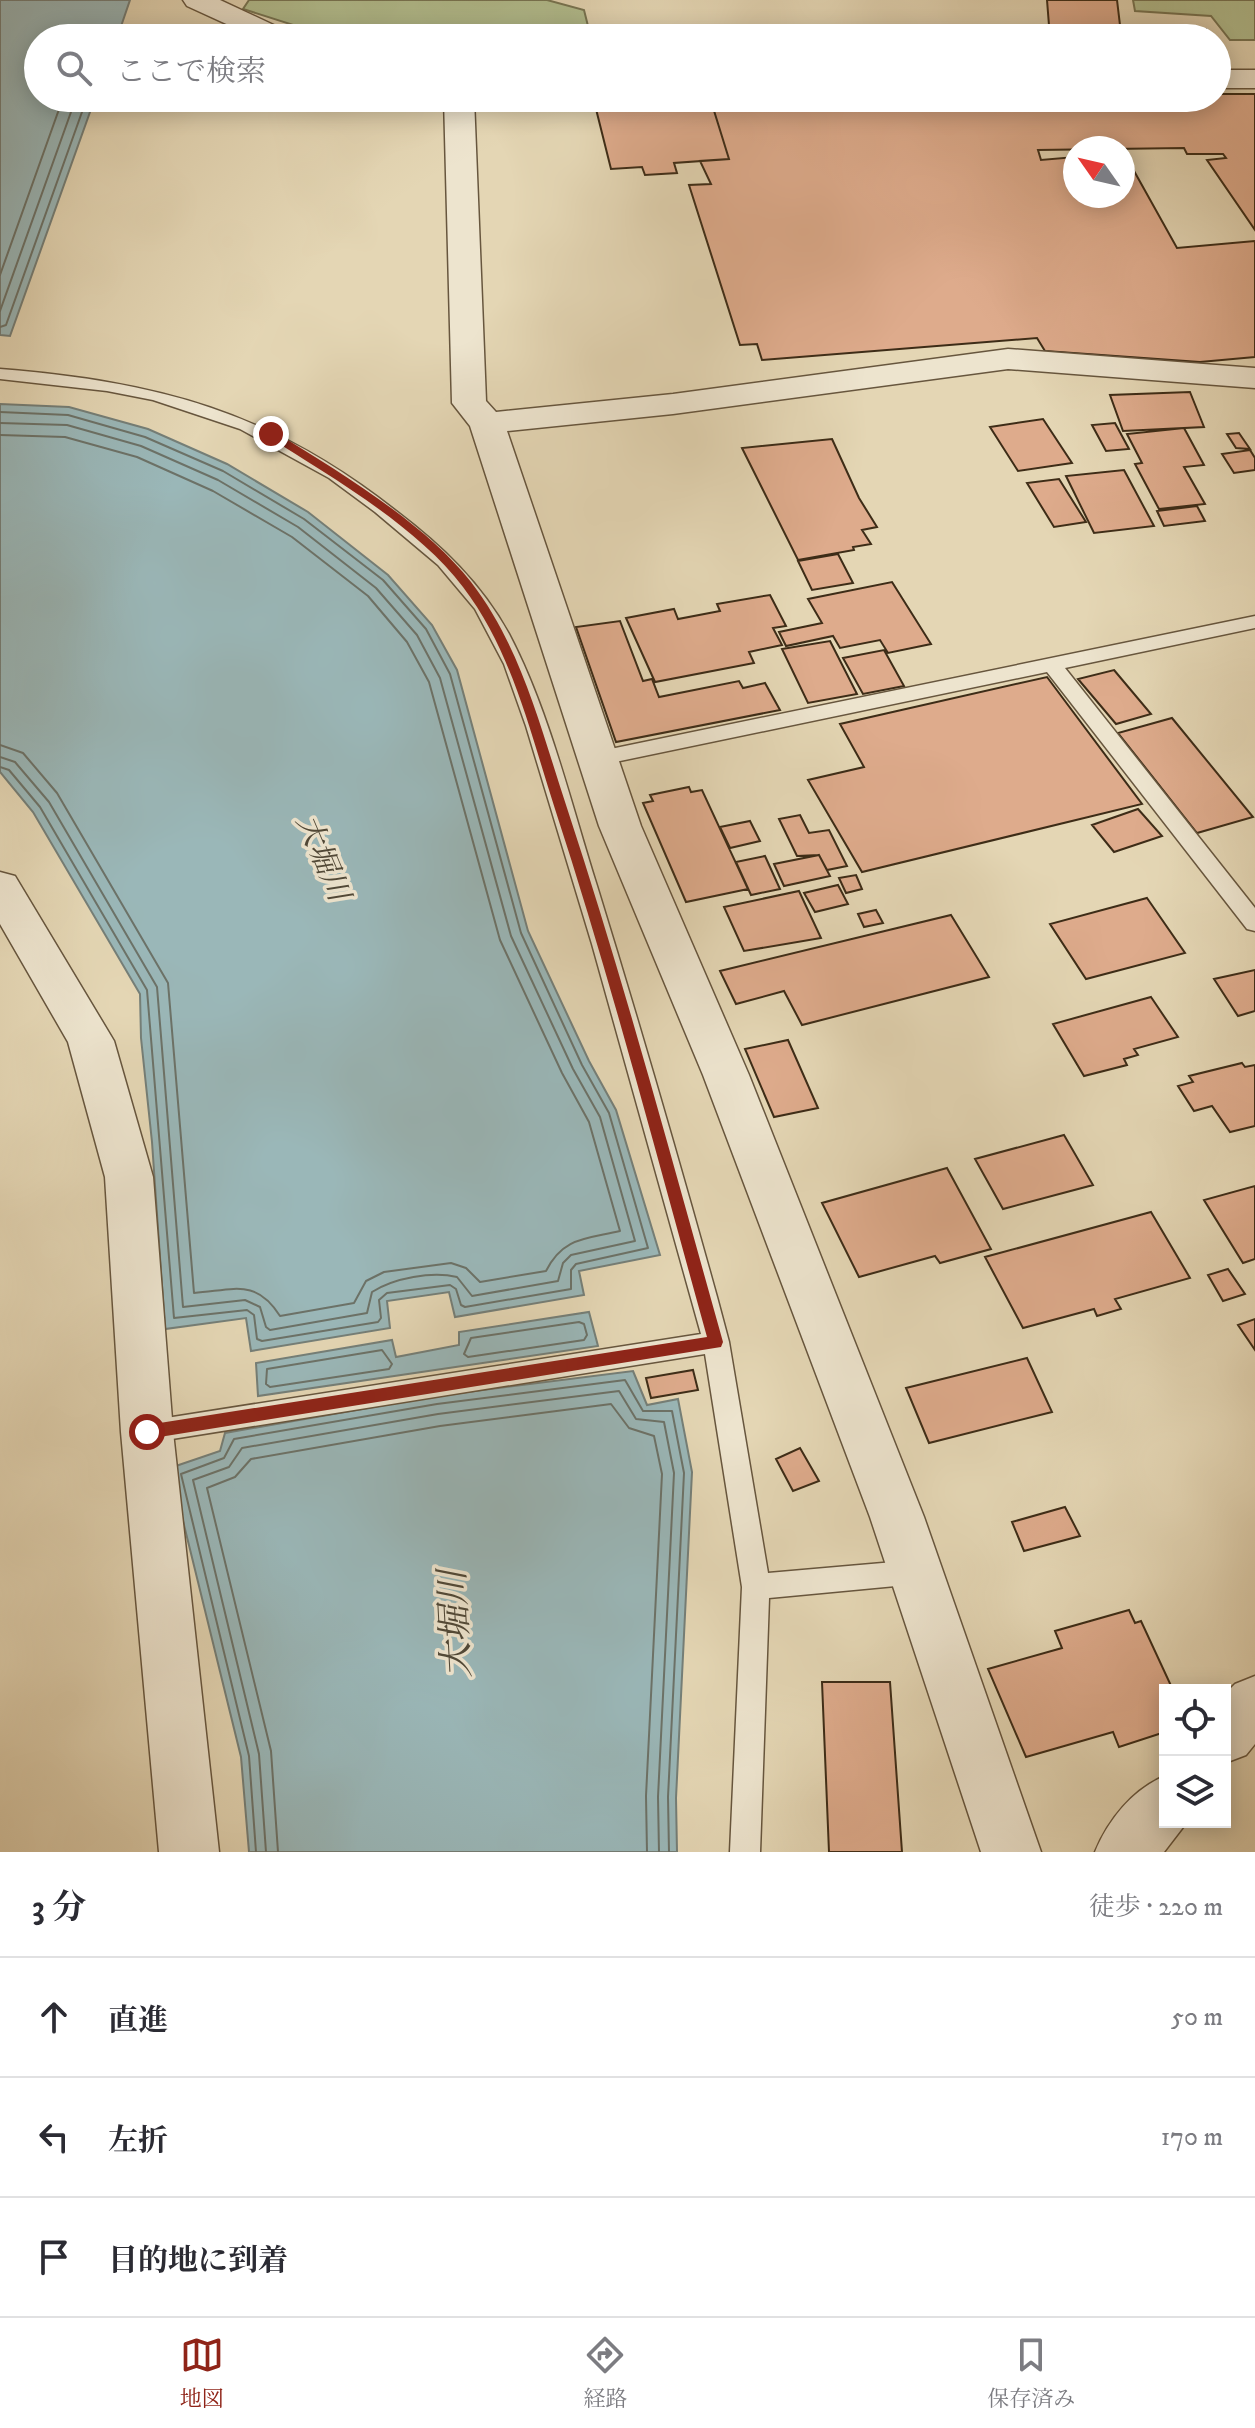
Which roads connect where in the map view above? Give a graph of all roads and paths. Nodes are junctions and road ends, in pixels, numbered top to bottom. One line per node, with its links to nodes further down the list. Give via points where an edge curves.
1 (197, 0): 2 (street)
2 (249, 24)
3 (1231, 79): 4 (street)
4 (1255, 79)
5 (459, 112): 8 (street, via 469,403)
6 (0, 374): 14 (lane, via 150,392 202,405 271,434 353,486 433,549 465,582 513,662 594,908)
7 (1255, 378): 8 (street, via 1008,359)
8 (487, 423): 11 (street)
9 (1255, 622): 10 (lane)
10 (1052, 664): 11 (lane); 13 (lane)
11 (596, 759): 16 (street, via 726,1075)
12 (0, 887): 15 (street, via 91,1041 129,1177)
13 (1255, 923)
14 (716, 1342): 15 (lane); 17 (lane)
15 (147, 1432): 21 (street)
16 (917, 1572): 17 (lane); 23 (street)
17 (756, 1587): 22 (lane)
18 (1255, 1703): 19 (street)
19 (1231, 1729)
20 (1159, 1812): 24 (street)
21 (189, 1852)
22 (745, 1852)
23 (1011, 1852)
24 (1125, 1852)

